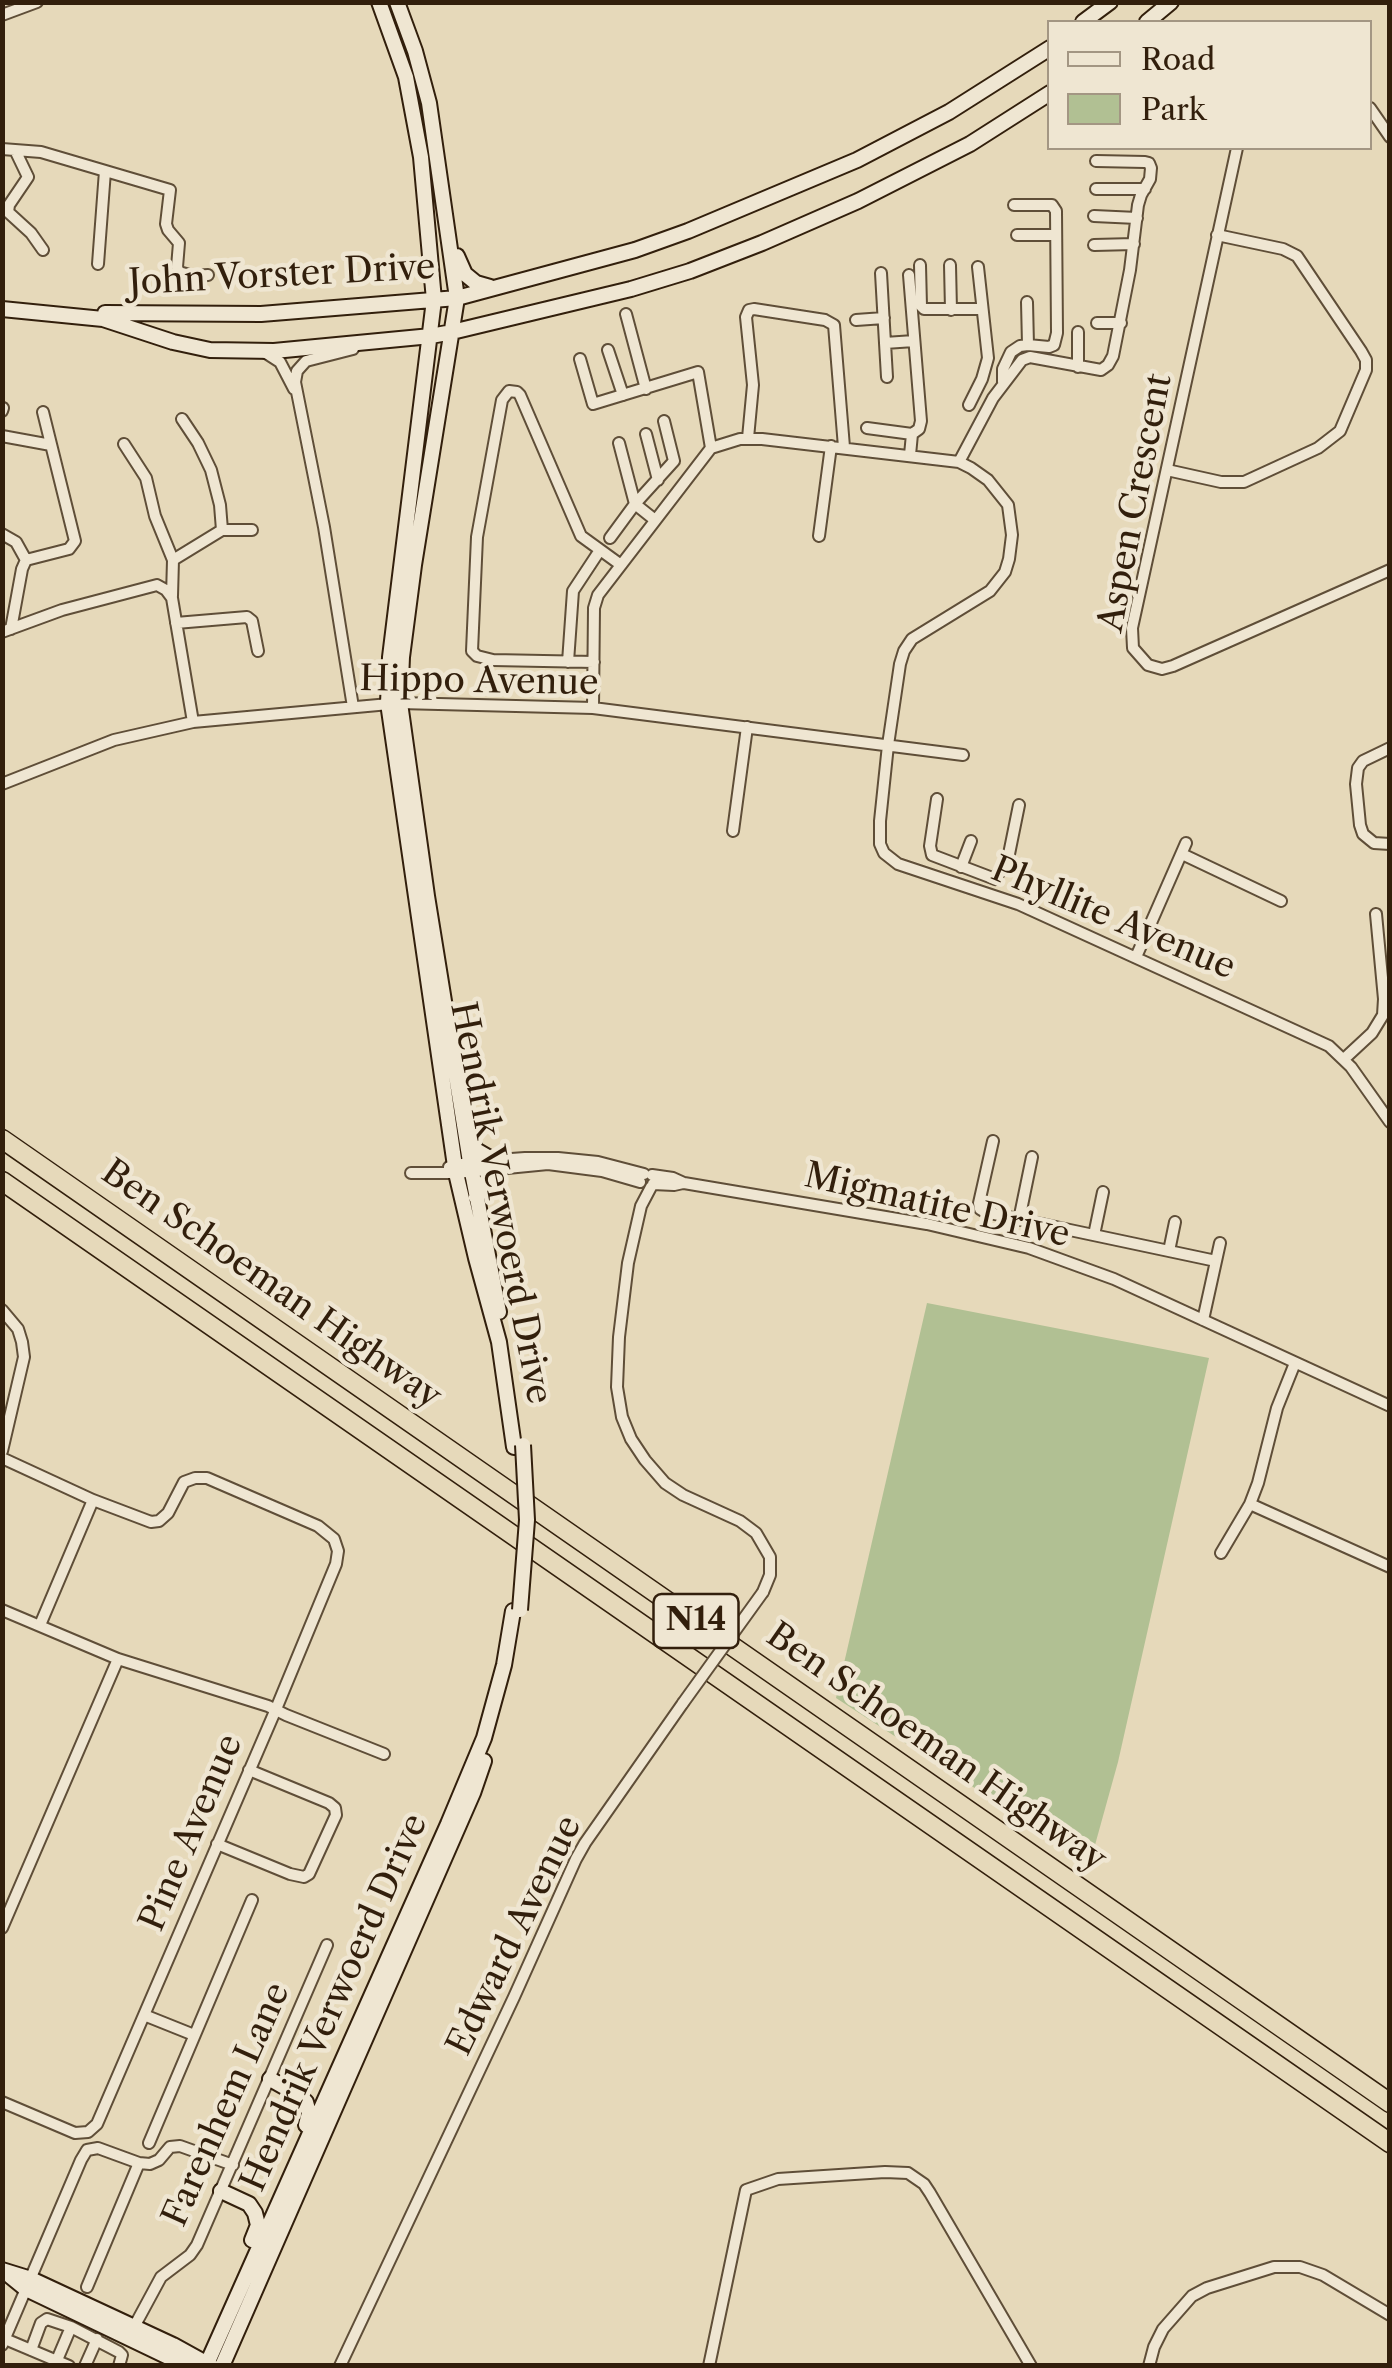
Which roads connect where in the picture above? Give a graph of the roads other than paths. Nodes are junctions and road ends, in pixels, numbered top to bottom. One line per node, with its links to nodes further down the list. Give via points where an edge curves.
1 (36, 2): 6 (street)
2 (379, 2): 38 (main road, Hendrik Verwoerd Drive, via 406,76 418,140)
3 (397, 2): 16 (main road, Hendrik Verwoerd Drive, via 416,51)
4 (1110, 2): 7 (main road)
5 (1171, 2): 8 (main road)
6 (2, 15)
7 (1087, 20)
8 (1149, 20)
9 (1047, 50): 36 (main road, John Vorster Drive, via 949,112 810,181 635,250)
10 (1047, 95): 48 (main road, John Vorster Drive, via 970,144 762,243 631,289)
11 (1372, 111): 12 (street)
12 (1390, 138)
13 (9, 150): 17 (street); 28 (street, via 28,177 10,215)
14 (1236, 150): 25 (street, Aspen Crescent)
15 (1096, 160): 19 (street, via 1149,163)
16 (439, 167): 36 (main road, via 462,269); 37 (main road, Hendrik Verwoerd Drive)
17 (106, 171): 29 (street); 34 (street, via 170,190 166,224 179,242 179,272)
18 (1096, 189): 19 (street)
19 (1144, 189): 22 (street)
20 (1014, 205): 24 (street, via 1054,207)
21 (1094, 216): 22 (street)
22 (1136, 218): 26 (street)
23 (1017, 235): 24 (street)
24 (1056, 235): 54 (street, via 1056,341)
25 (1217, 235): 81 (street, Aspen Crescent); 81 (street, via 1297,256 1362,351 1366,370 1340,431 1318,448 1244,482)
26 (1134, 244): 27 (street); 47 (street)
27 (1094, 246)
28 (43, 250)
29 (98, 264)
30 (920, 265): 41 (street, via 922,306)
31 (950, 265): 41 (street)
32 (978, 266): 42 (street)
33 (881, 273): 44 (street)
34 (208, 274)
35 (909, 275): 52 (street)
36 (490, 288): 37 (main road, John Vorster Drive)
37 (457, 298): 38 (main road, John Vorster Drive); 48 (main road, Hendrik Verwoerd Drive)
38 (434, 300): 40 (main road, John Vorster Drive, via 261,314); 50 (main road, Hendrik Verwoerd Drive)
39 (1027, 302): 54 (street)
40 (2, 307): 56 (main road, John Vorster Drive, via 103,319 192,347)
41 (952, 310): 42 (street)
42 (982, 310): 60 (street, via 988,358)
43 (626, 314): 62 (street)
44 (884, 318): 45 (street); 53 (street)
45 (856, 320)
46 (1097, 324): 47 (street)
47 (1121, 324): 58 (street, via 1108,365)
48 (452, 332): 50 (main road, John Vorster Drive); 104 (main road, Hendrik Verwoerd Drive)
49 (1078, 332): 58 (street)
50 (432, 336): 51 (main road, John Vorster Drive); 104 (main road, Hendrik Verwoerd Drive, via 390,657)
51 (391, 340): 56 (main road, John Vorster Drive); 63 (street, via 306,360 297,370)
52 (914, 342): 53 (street); 71 (street, via 920,422)
53 (886, 343): 59 (street)
54 (1028, 345): 61 (street, via 1011,352)
55 (608, 350): 64 (street)
56 (263, 352): 63 (street, via 280,362)
57 (580, 359): 64 (street, via 593,404)
58 (1078, 367): 61 (street, via 1030,357)
59 (888, 377)
60 (982, 380): 61 (street); 65 (street)
61 (1001, 386): 80 (street)
62 (646, 389): 64 (street); 78 (street, via 698,372)
63 (297, 395): 105 (street)
64 (623, 396)
65 (969, 405)
66 (43, 412): 76 (street)
67 (182, 419): 85 (street, via 211,470)
68 (664, 421): 82 (street, via 674,461)
69 (867, 428): 71 (street)
70 (646, 434): 82 (street)
71 (912, 434): 79 (street)
72 (2, 436): 76 (street)
73 (748, 438): 77 (street); 77 (street, via 753,385 746,321 754,309 835,326); 78 (street)
74 (124, 444): 92 (street, via 146,478)
75 (618, 444): 83 (street)
76 (51, 445): 91 (street, via 75,541 69,550)
77 (838, 447): 79 (street); 88 (street)
78 (711, 448): 84 (street)
79 (910, 456): 80 (street)
80 (958, 462): 109 (street, via 1005,499 1012,522 1006,572 990,591 908,644)
81 (1168, 470): 95 (street, Aspen Crescent, via 1132,636 1148,665 1174,666)
82 (658, 480): 83 (street)
83 (635, 504): 84 (street); 89 (street)
84 (655, 520): 94 (street)
85 (222, 530): 86 (street); 92 (street)
86 (252, 530)
87 (2, 534): 91 (street)
88 (819, 536)
89 (610, 538)
90 (600, 550): 93 (street); 94 (street); 102 (street, via 580,536 520,396 509,391 477,540 472,650 493,660)
91 (26, 560): 100 (street)
92 (173, 563): 97 (street); 98 (street)
93 (591, 564): 96 (street); 102 (street, via 572,595)
94 (621, 565): 96 (street)
95 (1390, 570)
96 (612, 575): 103 (street, via 594,608)
97 (157, 585): 98 (street); 100 (street)
98 (172, 598): 99 (street)
99 (176, 623): 101 (street, via 246,616); 107 (street)
100 (7, 630)
101 (258, 651)
102 (568, 662): 103 (street)
103 (594, 662): 106 (street)
104 (394, 703): 105 (street, Hippo Avenue); 106 (street, Hippo Avenue); 128 (main road, Hendrik Verwoerd Drive); 133 (main road, Hendrik Verwoerd Drive)
105 (353, 706): 107 (street, Hippo Avenue)
106 (593, 708): 108 (street, Hippo Avenue)
107 (192, 722): 112 (street, Hippo Avenue, via 114,740)
108 (747, 726): 109 (street, Hippo Avenue); 115 (street)
109 (888, 746): 111 (street, Hippo Avenue); 120 (street, Phyllite Avenue, via 879,834 884,852 898,864)
110 (1390, 748): 117 (street, via 1367,758 1356,784 1362,830 1371,842)
111 (963, 754)
112 (2, 784)
113 (937, 800): 118 (street, via 930,853)
114 (1019, 805): 119 (street, via 1006,864 997,878)
115 (734, 831)
116 (972, 841): 118 (street)
117 (1390, 844)
118 (961, 867): 119 (street)
119 (989, 877): 120 (street)
120 (984, 892): 124 (street, Phyllite Avenue)
121 (1282, 901): 124 (street, via 1184,848)
122 (1376, 914): 123 (street)
123 (1384, 946): 125 (street)
124 (1136, 957): 126 (street, Phyllite Avenue, via 1317,1040)
125 (1384, 1026): 126 (street)
126 (1344, 1059): 127 (street, Phyllite Avenue)
127 (1390, 1122)
128 (464, 1127): 132 (main road, via 476,1150); 133 (main road, Hendrik Verwoerd Drive)
129 (2, 1139): 172 (highway, Ben Schoeman Highway / N14)
130 (994, 1141): 139 (street, via 980,1209)
131 (1032, 1157): 139 (street)
132 (498, 1164): 133 (street, Migmatite Drive); 136 (street, Migmatite Drive, via 598,1162); 138 (main road)
133 (463, 1168): 134 (street, Migmatite Drive); 138 (main road, Hendrik Verwoerd Drive); 149 (main road, Hendrik Verwoerd Drive, via 476,1258)
134 (411, 1173)
135 (2, 1180): 174 (highway, Ben Schoeman Highway / N14)
136 (647, 1181): 146 (street, Migmatite Drive, via 674,1178 1028,1248); 197 (street, Edward Avenue, bridge, via 620,1337 622,1416 645,1460 671,1488 756,1533 770,1557 770,1575 584,1843)
137 (1103, 1192): 141 (street)
138 (476, 1196): 149 (main road, Hendrik Verwoerd Drive, via 516,1392)
139 (1020, 1220): 141 (street)
140 (1174, 1222): 143 (street)
141 (1094, 1235): 143 (street)
142 (1220, 1242): 144 (street)
143 (1169, 1251): 144 (street)
144 (1216, 1261): 146 (street)
145 (2, 1310): 150 (street, via 18,1329 24,1357)
146 (1203, 1320): 147 (street, Migmatite Drive)
147 (1295, 1363): 148 (street, Migmatite Drive); 152 (street)
148 (1390, 1406)
149 (519, 1446): 156 (main road, Hendrik Verwoerd Drive, bridge, via 526,1520)
150 (2, 1455): 151 (street)
151 (93, 1500): 157 (street); 159 (street, Pine Avenue, via 155,1522 168,1513 184,1482 201,1478 318,1526 334,1539 336,1564)
152 (1250, 1504): 153 (street); 154 (street)
153 (1221, 1554)
154 (1390, 1567)
155 (2, 1610): 157 (street)
156 (516, 1611): 169 (main road, Hendrik Verwoerd Drive, via 484,1738); 192 (main road, Hendrik Verwoerd Drive, via 511,1664 472,1793)
157 (40, 1625): 158 (street)
158 (118, 1659): 159 (street); 164 (street)
159 (276, 1709): 160 (street); 161 (street, Pine Avenue)
160 (384, 1754)
161 (249, 1770): 162 (street, Pine Avenue); 162 (street, via 330,1803 336,1815 304,1877)
162 (217, 1844): 166 (street, Pine Avenue)
163 (252, 1900): 167 (street)
164 (2, 1928)
165 (327, 1945): 168 (street, Farenhem Lane)
166 (144, 2015): 167 (street); 171 (street, Pine Avenue, via 88,2132)
167 (194, 2035): 173 (street)
168 (270, 2079): 170 (main road); 176 (street, Farenhem Lane)
169 (332, 2084): 170 (main road, via 315,2092); 178 (main road, Hendrik Verwoerd Drive)
170 (285, 2087): 178 (main road, via 306,2102 309,2116)
171 (2, 2102)
172 (1390, 2103)
173 (148, 2143)
174 (1390, 2143)
175 (139, 2164): 176 (street, via 154,2163 175,2145); 180 (street, via 98,2148 84,2153); 181 (street)
176 (232, 2165): 177 (street, Farenhem Lane)
177 (221, 2191): 184 (main road, via 249,2204 258,2225); 186 (street, Farenhem Lane, via 197,2245 161,2277)
178 (276, 2210): 184 (main road, Hendrik Verwoerd Drive)
179 (4, 2271): 180 (main road)
180 (29, 2284): 183 (main road); 186 (main road); 188 (street)
181 (88, 2287)
182 (1390, 2315): 200 (street, via 1312,2270 1274,2267 1192,2296 1164,2328)
183 (99, 2322): 186 (main road); 190 (main road)
184 (224, 2322): 192 (main road, Hendrik Verwoerd Drive)
185 (71, 2327): 187 (street); 189 (street, via 43,2320); 191 (street)
186 (134, 2327): 190 (main road); 192 (main road)
187 (97, 2340): 194 (street); 195 (street, via 122,2355)
188 (4, 2342): 189 (street)
189 (31, 2350): 191 (street)
190 (166, 2355): 196 (main road)
191 (57, 2360): 193 (street)
192 (212, 2365)
193 (70, 2366)
194 (86, 2366)
195 (119, 2366)
196 (187, 2366)
197 (340, 2366)
198 (709, 2366): 199 (street, via 746,2190 778,2179 885,2172 908,2173 924,2184)
199 (1031, 2366)
200 (1149, 2366)

